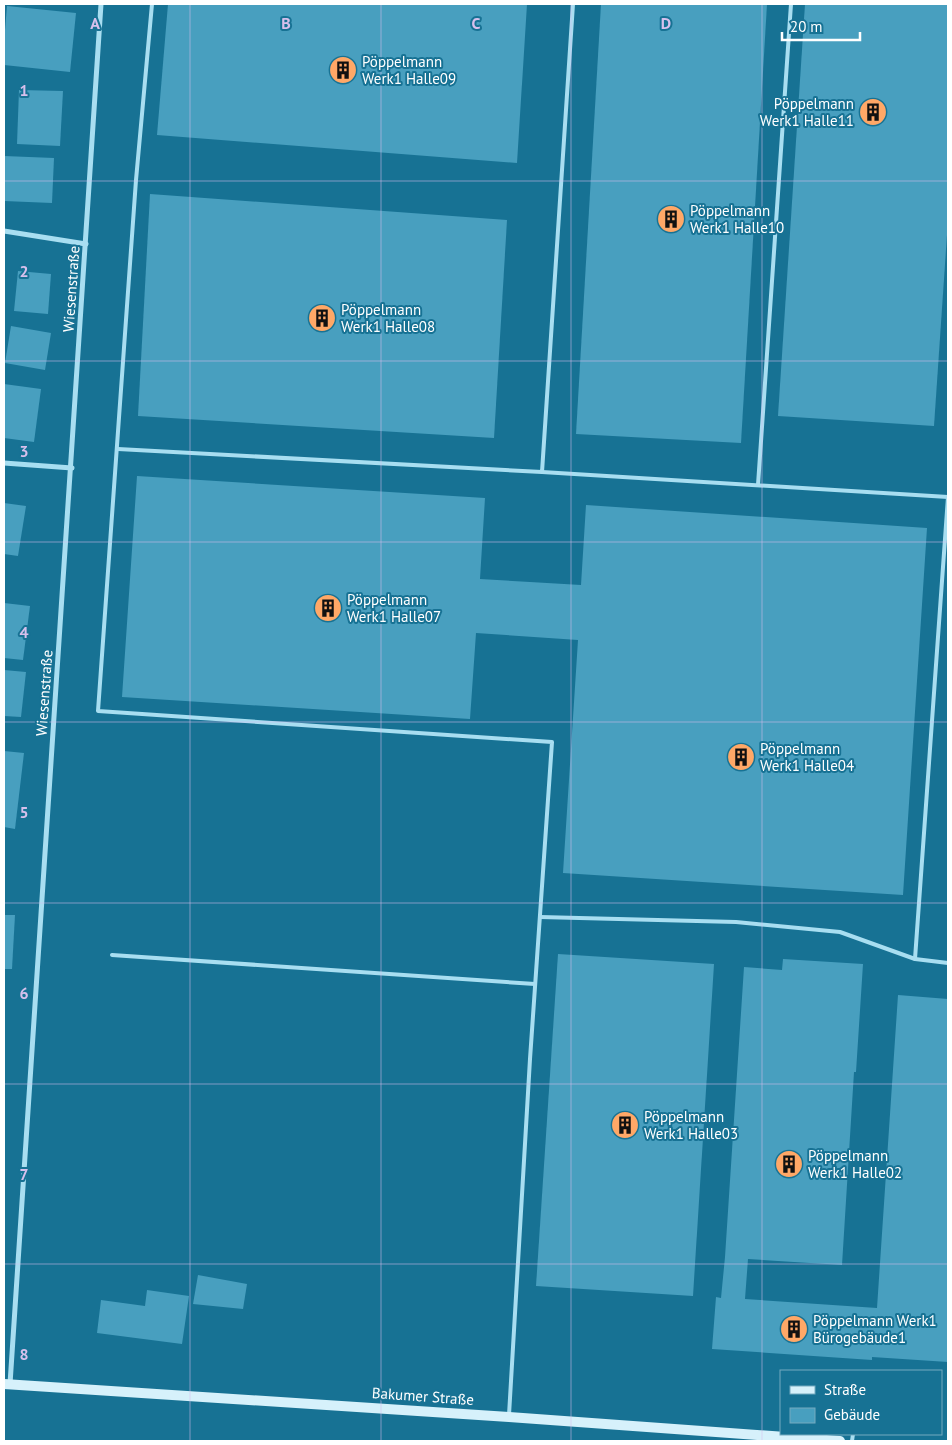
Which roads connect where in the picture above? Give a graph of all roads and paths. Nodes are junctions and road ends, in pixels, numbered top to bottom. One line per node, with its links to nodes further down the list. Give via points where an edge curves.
1 (102, 4): 6 (street, Wiesenstraße)
2 (152, 4): 7 (lane)
3 (573, 4): 10 (lane)
4 (791, 4): 11 (lane)
5 (4, 231): 6 (street)
6 (86, 244): 9 (street, Wiesenstraße)
7 (118, 449): 10 (lane); 13 (lane, via 98,711 552,742)
8 (4, 463): 9 (street)
9 (72, 468): 18 (street, Wiesenstraße)
10 (542, 472): 11 (lane)
11 (758, 485): 12 (lane)
12 (948, 497): 15 (lane)
13 (540, 916): 15 (lane, via 736,922 840,932); 17 (lane)
14 (112, 955): 17 (lane)
15 (915, 959): 16 (lane)
16 (948, 963)
17 (535, 984): 19 (lane)
18 (7, 1385): 19 (main road, Bakumer Straße)
19 (509, 1417): 20 (main road, Bakumer Straße)
20 (840, 1441)

